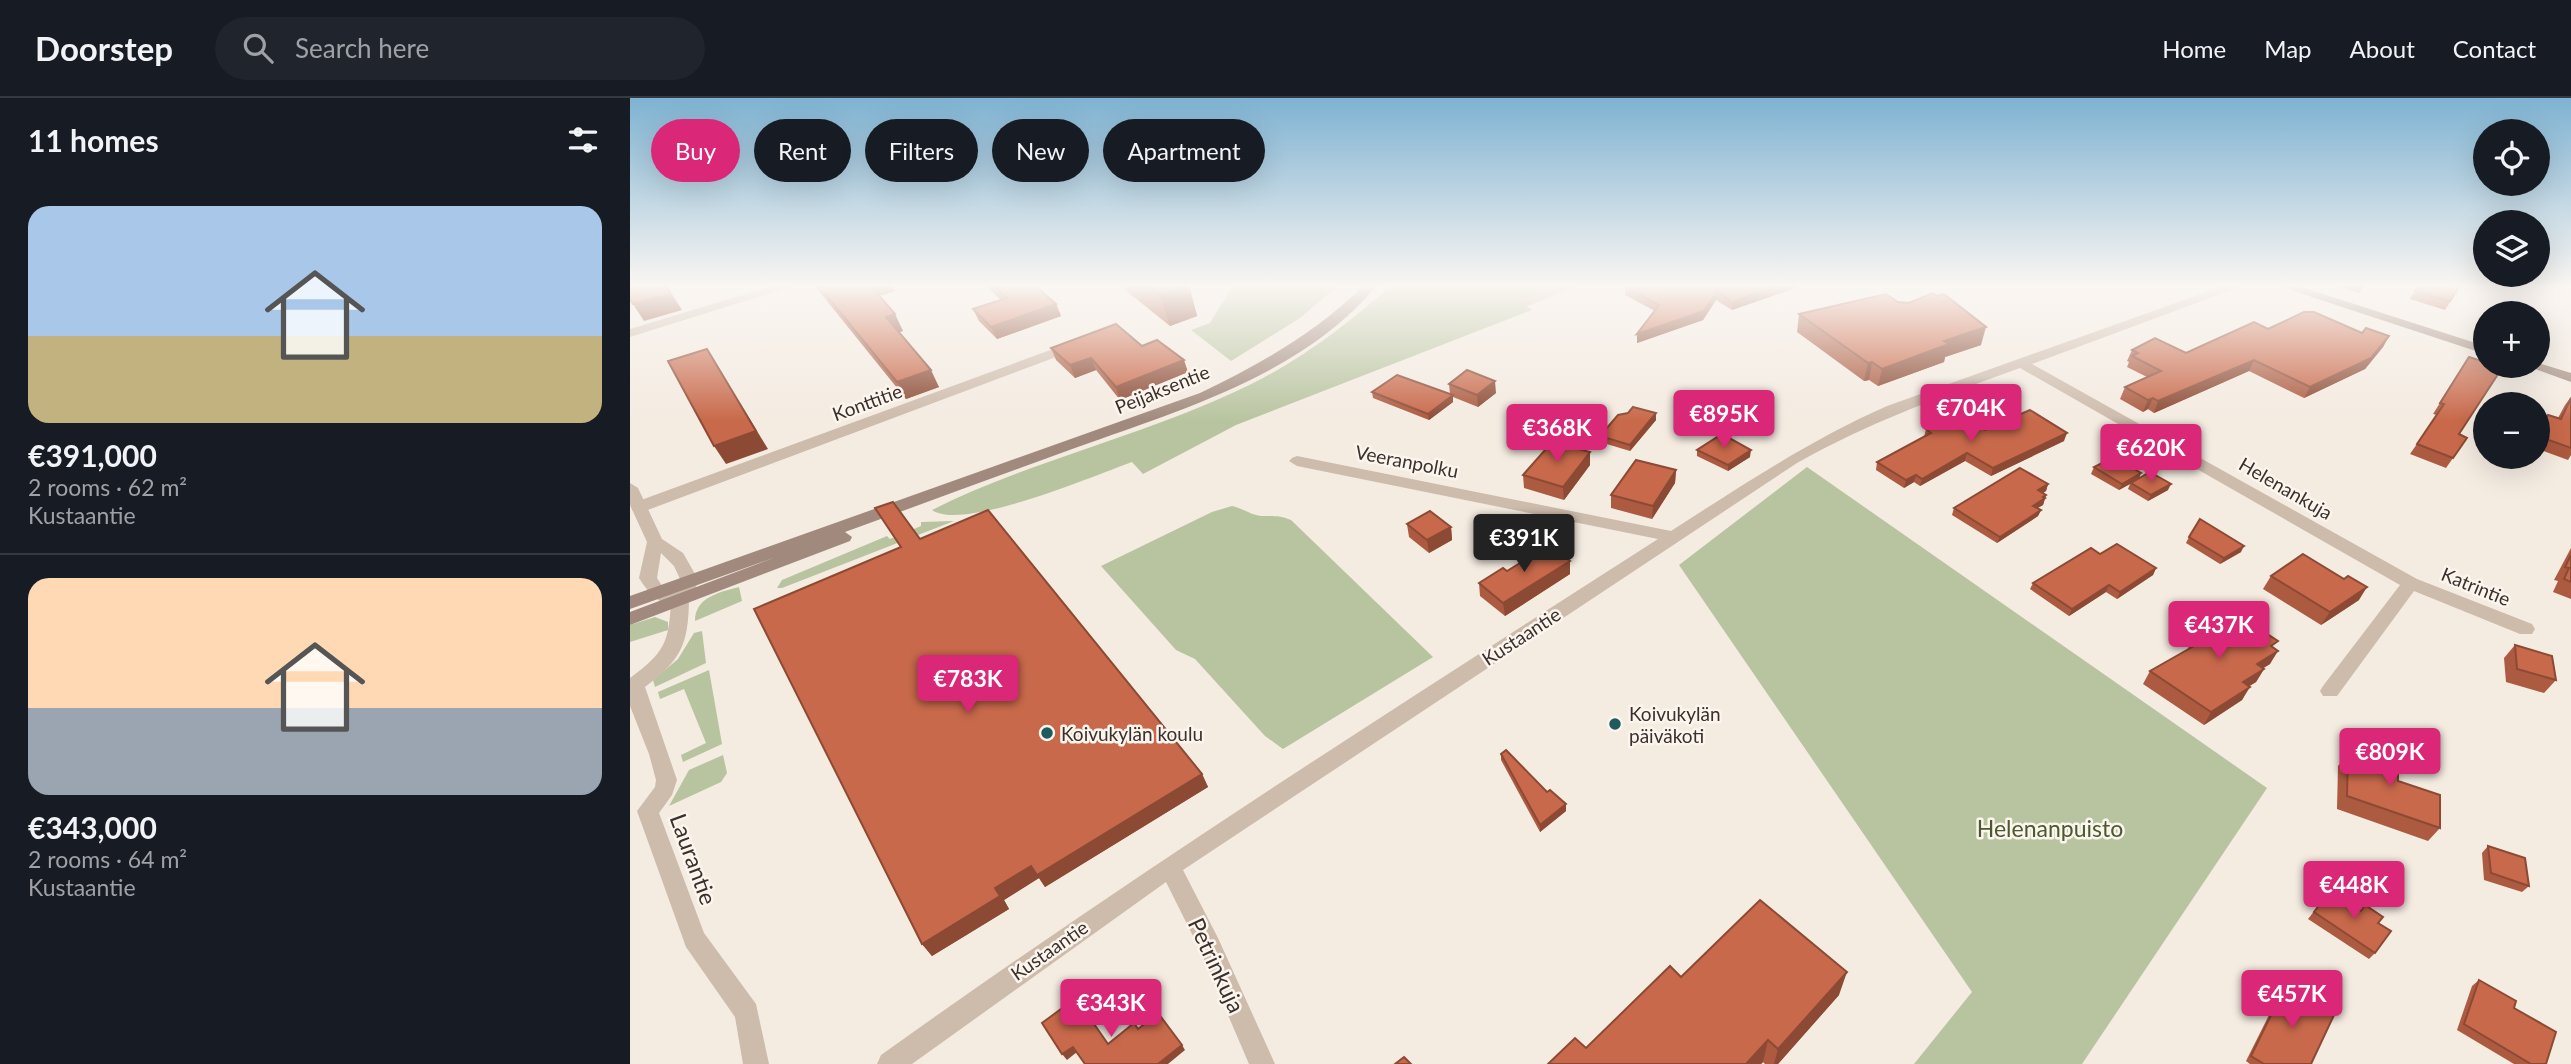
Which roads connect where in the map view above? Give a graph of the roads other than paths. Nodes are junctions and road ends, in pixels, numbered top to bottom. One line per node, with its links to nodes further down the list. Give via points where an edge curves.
1 (1321, 330): 15 (main road, Peijaksentie, via 1241,379 1172,409 946,491 891,519)
2 (2116, 330): 6 (street, Kustaantie)
3 (2422, 330): 5 (main road)
4 (1095, 338): 11 (street, Konttitie)
5 (2473, 346)
6 (2023, 364): 12 (street, Kustaantie, via 1892,409 1841,432); 14 (street, Helenankuja)
7 (2550, 371): 8 (main road)
8 (2571, 378)
9 (1297, 461): 12 (street, Veeranpolku)
10 (630, 488): 11 (street)
11 (639, 508): 13 (street)
12 (1673, 537): 21 (street, Kustaantie)
13 (655, 542): 15 (street, via 675,553); 16 (street, via 648,578)
14 (2411, 583): 19 (street, Katrintie); 20 (street)
15 (685, 591): 16 (street); 18 (main road, Peijaksentie); 22 (street, Laurantie, via 678,641 666,658 635,684 635,699 666,772 666,787 648,811 694,939 747,1013)
16 (658, 593): 17 (main road)
17 (630, 603)
18 (630, 619)
19 (2526, 629)
20 (2330, 691)
21 (1170, 867): 23 (street, Kustaantie); 24 (street, Petrinkuja)
22 (756, 1064)
23 (890, 1064)
24 (1262, 1064)

